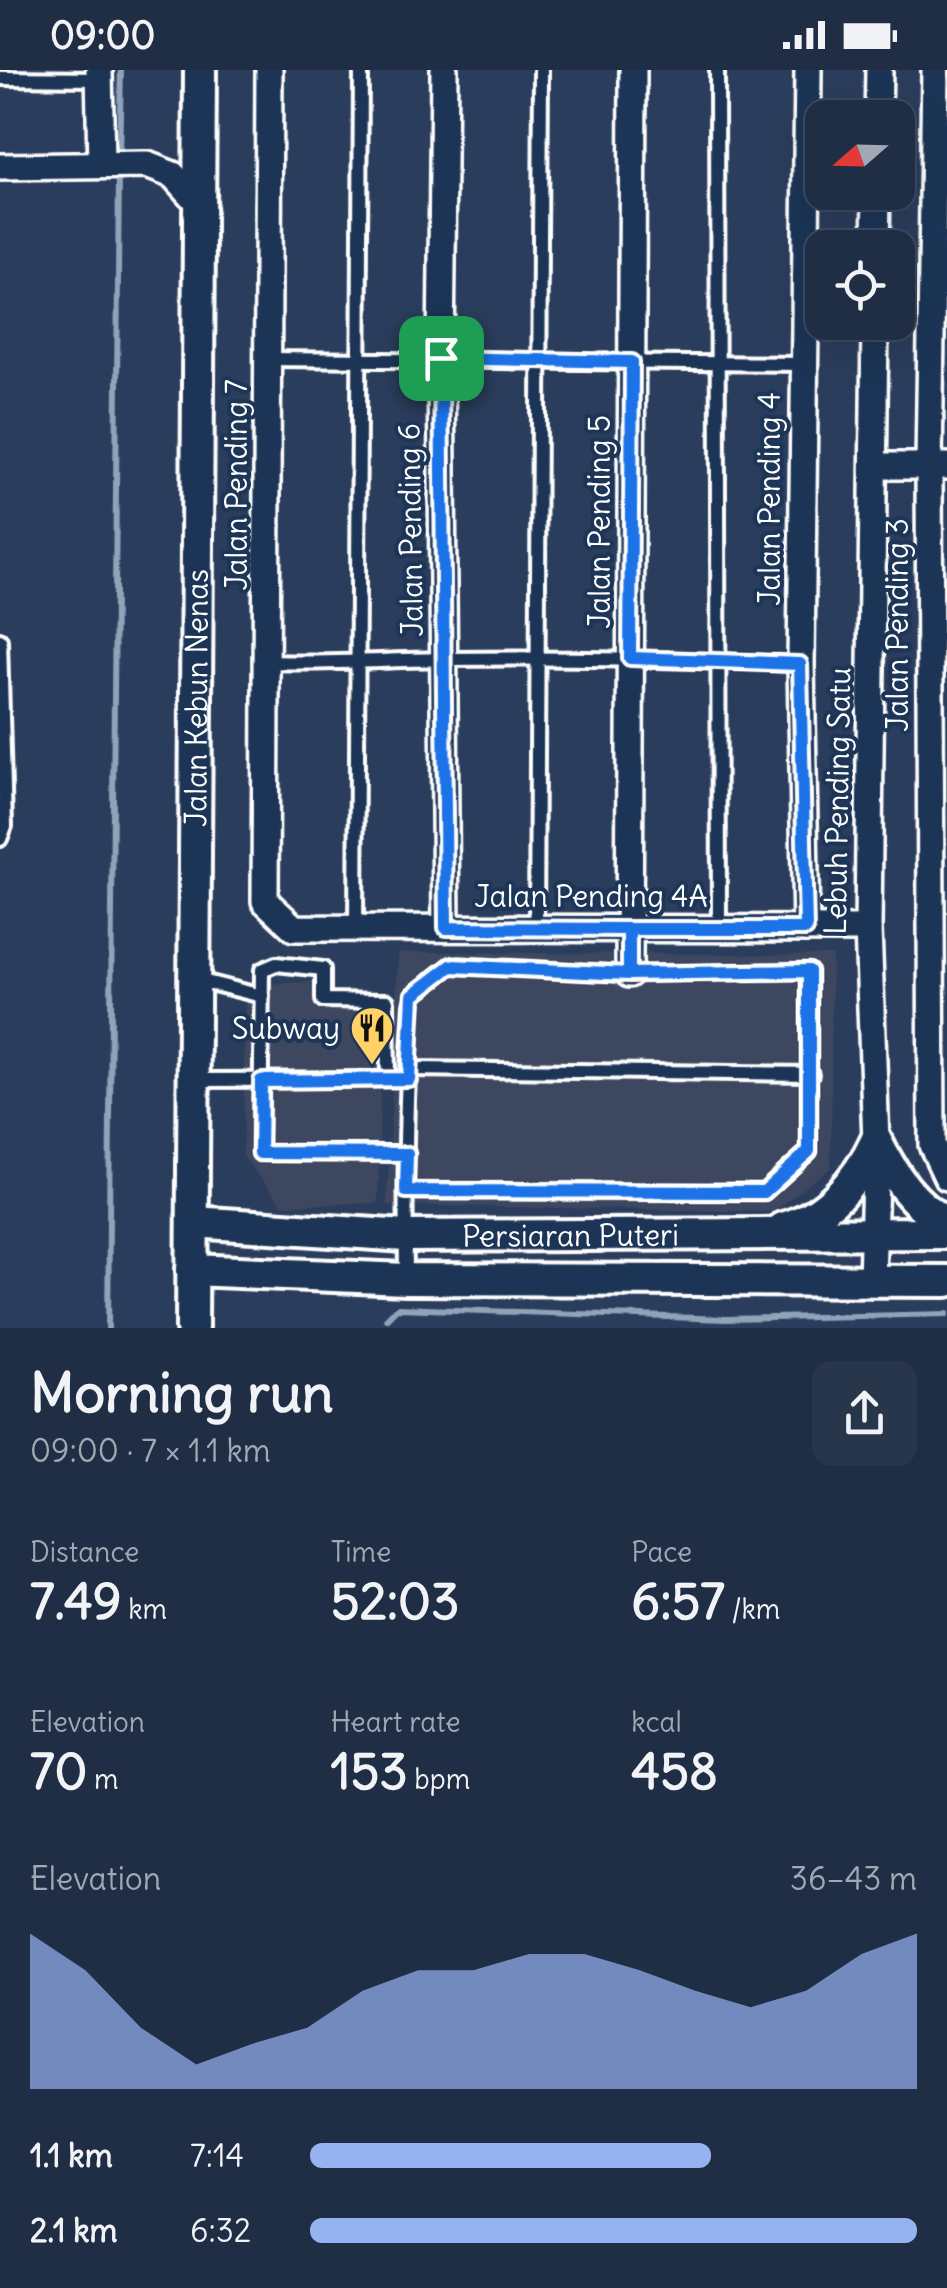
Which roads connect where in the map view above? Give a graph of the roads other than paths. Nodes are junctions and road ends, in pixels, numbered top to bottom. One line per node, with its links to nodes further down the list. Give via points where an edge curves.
1 (200, 70): 16 (street, Jalan Kebun Nenas)
2 (269, 70): 21 (street, Jalan Pending 7)
3 (361, 70): 19 (lane)
4 (444, 70): 20 (street, Jalan Pending 6)
5 (541, 70): 25 (lane)
6 (633, 70): 23 (street, Jalan Pending 5)
7 (716, 70): 24 (lane)
8 (808, 70): 26 (street, Jalan Pending 4)
9 (879, 70): 13 (street)
10 (934, 70): 17 (street, Jalan Pending 3)
11 (99, 74): 12 (lane); 14 (street)
12 (0, 78)
13 (878, 100)
14 (101, 163): 15 (street); 16 (street, via 164,168)
15 (0, 167)
16 (199, 204): 47 (street, Jalan Kebun Nenas)
17 (941, 262): 22 (street, Jalan Pending 3)
18 (876, 340): 27 (street, Lebuh Pending Satu)
19 (360, 357): 20 (lane); 21 (lane); 36 (lane)
20 (441, 358): 25 (lane); 31 (street, Jalan Pending 6)
21 (268, 359): 34 (street, Jalan Pending 7)
22 (939, 360): 28 (street, Jalan Pending 3)
23 (632, 362): 24 (lane); 25 (lane); 30 (street, Jalan Pending 5)
24 (718, 362): 26 (lane); 33 (lane)
25 (539, 363): 32 (lane)
26 (803, 364): 35 (street, Jalan Pending 4)
27 (874, 466): 28 (street); 45 (street, Lebuh Pending Satu)
28 (938, 466): 56 (street, Jalan Pending 3, via 932,1145)
29 (0, 640): 37 (lane)
30 (630, 658): 32 (lane); 33 (lane); 42 (street, Jalan Pending 5)
31 (444, 659): 32 (lane); 36 (lane); 40 (street, Jalan Pending 6)
32 (538, 661): 41 (lane)
33 (718, 661): 35 (lane); 43 (lane)
34 (268, 662): 36 (lane); 38 (street, Jalan Pending 7)
35 (800, 664): 44 (street, Jalan Pending 4)
36 (358, 665): 39 (lane)
37 (0, 839)
38 (265, 900): 39 (street, Jalan Pending 4A, via 294,928)
39 (356, 928): 40 (street, Jalan Pending 4A)
40 (446, 928): 41 (street, Jalan Pending 4A)
41 (536, 928): 42 (street, Jalan Pending 4A)
42 (629, 929): 43 (street, Jalan Pending 4A); 46 (street, Jalan Pending 5)
43 (719, 929): 44 (street, Jalan Pending 4A)
44 (806, 929): 45 (street, Jalan Pending 4A)
45 (868, 930): 54 (street, Lebuh Pending Satu)
46 (629, 974): 49 (lane, via 451,966 413,995); 50 (lane, via 809,971)
47 (198, 980): 48 (lane); 52 (street, Jalan Kebun Nenas)
48 (262, 996): 51 (lane, via 262,970 276,964 324,969 323,1000 387,1001); 53 (lane)
49 (410, 1074): 50 (lane); 51 (lane); 55 (lane)
50 (811, 1074): 57 (lane, via 809,1151 764,1192)
51 (388, 1079): 53 (lane)
52 (192, 1080): 53 (lane); 58 (street, Jalan Kebun Nenas)
53 (261, 1081): 55 (lane, via 260,1153)
54 (876, 1141): 59 (street, via 898,1182); 60 (street, via 843,1191 804,1222); 62 (street, Lebuh Pending Satu)
55 (407, 1154): 57 (lane)
56 (947, 1177)
57 (406, 1191): 63 (lane)
58 (193, 1222): 63 (street, Persiaran Puteri); 64 (street, Jalan Kebun Nenas)
59 (947, 1224)
60 (765, 1233): 62 (street, Persiaran Puteri); 63 (street, Persiaran Puteri)
61 (947, 1233): 62 (street, Persiaran Puteri)
62 (874, 1234): 66 (street, Lebuh Pending Satu)
63 (406, 1236): 65 (lane)
64 (192, 1270): 65 (street, Persiaran Puteri); 68 (street, Jalan Kebun Nenas)
65 (406, 1278): 66 (street, Persiaran Puteri)
66 (872, 1281): 67 (street, Persiaran Puteri)
67 (947, 1281)
68 (192, 1328)

